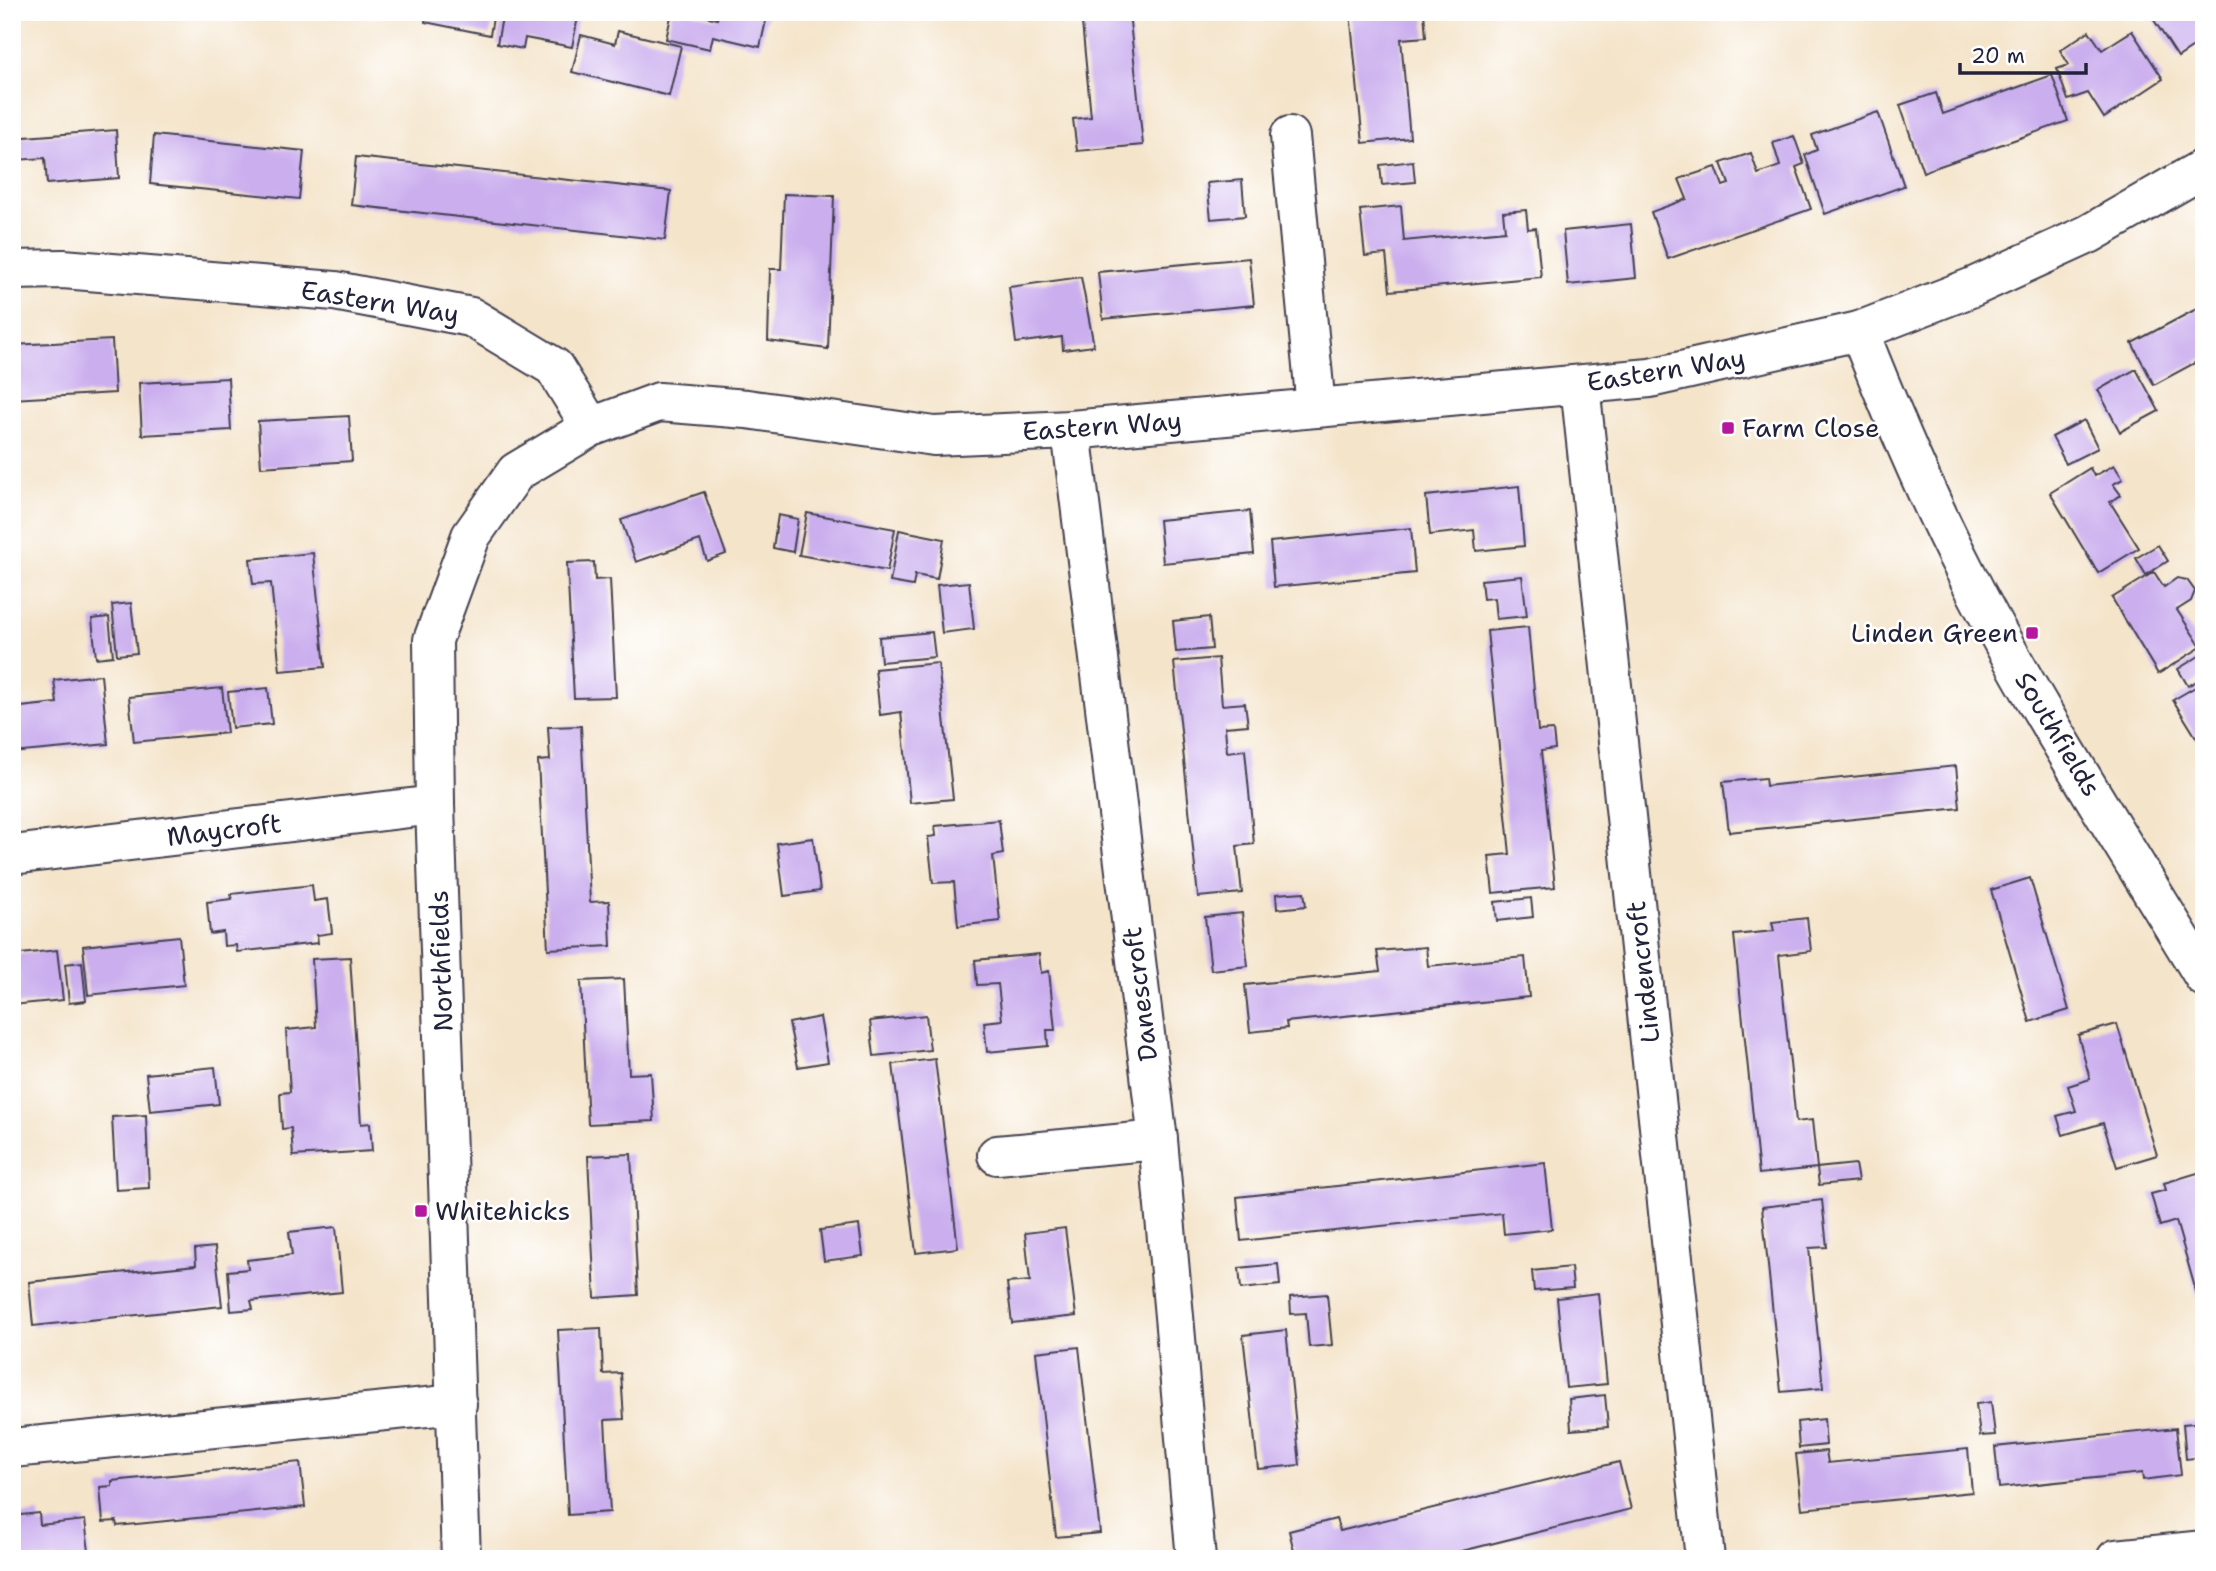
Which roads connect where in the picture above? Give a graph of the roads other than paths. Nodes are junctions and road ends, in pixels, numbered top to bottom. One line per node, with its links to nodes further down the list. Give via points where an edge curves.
1 (1290, 136): 6 (street)
2 (2204, 168): 4 (street, Eastern Way, via 2089,234 1973,287)
3 (12, 270): 7 (street, Eastern Way, via 63,269 335,291 471,317 554,367)
4 (1859, 331): 5 (street, Eastern Way, via 1650,378); 11 (street, Southfields, via 1923,486 1971,583)
5 (1580, 385): 6 (street, Eastern Way); 19 (street, Lindencroft)
6 (1316, 408): 8 (street, Eastern Way)
7 (591, 427): 8 (street, Eastern Way, via 659,402 747,409 934,436); 9 (street, Northfields, via 516,472 471,536 433,639)
8 (1071, 430): 12 (street, Danescroft)
9 (435, 805): 10 (street, Maycroft); 14 (street, Northfields)
10 (12, 855)
11 (2204, 977)
12 (1158, 1140): 13 (street); 18 (street, Danescroft)
13 (997, 1155)
14 (457, 1404): 15 (street); 17 (street, Northfields)
15 (12, 1448)
16 (2204, 1550): 20 (street)
17 (461, 1559)
18 (1196, 1559)
19 (1705, 1559)
20 (2116, 1559)

